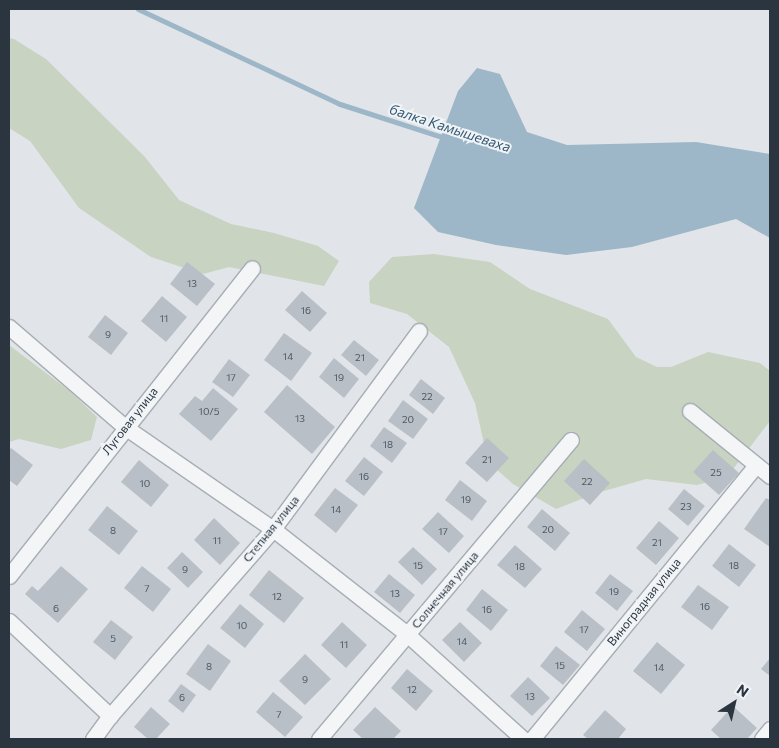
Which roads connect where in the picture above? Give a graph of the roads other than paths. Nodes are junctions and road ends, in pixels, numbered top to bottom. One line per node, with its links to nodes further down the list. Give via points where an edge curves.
1 (252, 268): 5 (street, Луговая улица)
2 (9, 327): 5 (street)
3 (418, 331): 9 (street, Степная улица)
4 (690, 411): 7 (street)
5 (125, 427): 9 (street); 10 (street, Луговая улица)
6 (571, 440): 12 (street, Солнечная улица)
7 (756, 465): 8 (street); 18 (street, Виноградная улица)
8 (770, 476)
9 (273, 529): 12 (street); 13 (street, Степная улица)
10 (9, 576)
11 (9, 621): 13 (street)
12 (408, 635): 16 (street, Солнечная улица); 17 (street)
13 (110, 716): 15 (street, Степная улица)
14 (770, 729): 19 (street)
15 (93, 739)
16 (319, 739)
17 (523, 739)
18 (532, 739)
19 (762, 739)

